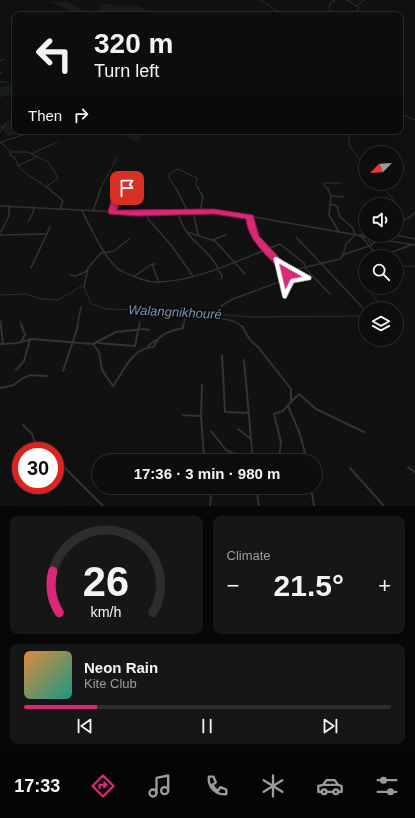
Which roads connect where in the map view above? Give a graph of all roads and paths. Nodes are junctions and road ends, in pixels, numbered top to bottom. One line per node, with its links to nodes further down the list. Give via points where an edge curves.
1 (335, 0): 5 (street, via 329,7)
2 (347, 0): 4 (street)
3 (364, 0): 4 (street)
4 (357, 6): 6 (street, via 359,8)
5 (331, 12)
6 (355, 12)
7 (4, 59): 8 (street)
8 (0, 61)
9 (0, 82): 10 (street)
10 (7, 82)
11 (403, 116): 13 (street)
12 (12, 119): 14 (street)
13 (415, 120)
14 (0, 132)
15 (25, 134): 16 (street)
16 (0, 142): 18 (street)
17 (57, 142): 19 (street)
18 (11, 152): 19 (street); 22 (street, via 10,155 15,158)
19 (31, 154): 20 (street)
20 (37, 157): 22 (street); 24 (street, via 48,162 58,178)
21 (117, 158): 34 (street, via 98,193)
22 (17, 166): 24 (street)
23 (341, 183): 26 (street, via 324,183)
24 (46, 187): 32 (street, via 63,201)
25 (127, 188): 37 (street, via 116,197)
26 (331, 196): 27 (street); 28 (street)
27 (344, 197)
28 (330, 204): 47 (street, via 330,215); 51 (street, via 337,206 340,217 353,228)
29 (0, 206): 30 (street)
30 (9, 206): 31 (street); 48 (street, via 10,216)
31 (34, 207): 32 (street); 44 (street)
32 (60, 209): 33 (street)
33 (82, 211): 34 (street); 70 (street)
34 (93, 211): 37 (street)
35 (193, 211): 36 (street); 39 (street); 50 (street)
36 (200, 211): 39 (street, via 203,197 196,185 197,178 178,169 170,173 169,178); 42 (street)
37 (112, 212): 41 (street)
38 (178, 212): 39 (street); 41 (street); 46 (street, via 179,221)
39 (188, 212)
40 (415, 212): 43 (street)
41 (146, 213): 84 (street, via 146,218 180,255)
42 (250, 217): 47 (street); 67 (street, via 255,237)
43 (403, 220)
44 (28, 222)
45 (50, 227): 49 (street)
46 (187, 232): 50 (street); 77 (street)
47 (339, 232): 51 (street)
48 (0, 234): 49 (street)
49 (46, 234): 76 (street)
50 (198, 235): 58 (street)
51 (356, 235): 53 (street); 71 (street, via 347,241)
52 (226, 236): 58 (street)
53 (359, 236)
54 (403, 236): 57 (street)
55 (296, 237): 75 (street)
56 (129, 239): 70 (street)
57 (415, 239)
58 (211, 240): 72 (street, via 215,241)
59 (365, 242): 66 (street)
60 (370, 242): 63 (street)
61 (376, 242): 63 (street)
62 (394, 242): 64 (street)
63 (372, 245): 66 (street)
64 (412, 245): 65 (street); 69 (street)
65 (415, 245)
66 (368, 246): 68 (street); 71 (street)
67 (266, 249): 72 (street); 78 (street, via 281,244); 81 (street)
68 (372, 250)
69 (398, 250)
70 (106, 254): 79 (street, via 100,255); 83 (street, via 119,270)
71 (342, 255): 75 (street, via 340,259)
72 (233, 262): 77 (street); 80 (street)
73 (152, 264): 74 (street); 83 (street); 86 (street)
74 (155, 264)
75 (321, 264): 78 (street); 89 (street)
76 (31, 268)
77 (218, 268): 84 (street); 85 (street)
78 (306, 268): 81 (street); 88 (street)
79 (87, 271): 82 (street); 87 (street)
80 (245, 274)
81 (287, 274): 90 (street, via 282,281)
82 (70, 276)
83 (135, 276): 86 (street)
84 (193, 276): 86 (street)
85 (222, 278)
86 (159, 283)
87 (84, 287)
88 (330, 294)
89 (359, 303)
90 (221, 306)
91 (81, 307): 101 (street)
92 (1, 321): 95 (street)
93 (20, 322): 100 (street, via 24,335)
94 (140, 322): 96 (street)
95 (1, 330): 103 (street, via 4,339)
96 (139, 330): 97 (street); 102 (street, via 116,332); 102 (street, via 135,346)
97 (149, 330)
98 (30, 339): 100 (street); 101 (street); 108 (street, via 24,361)
99 (156, 340): 105 (street); 105 (street, via 154,347); 113 (street, via 167,332 183,328 185,318 227,319 241,325 250,340 290,386)
100 (21, 342): 103 (street)
101 (72, 342): 104 (street); 109 (street)
102 (96, 343): 104 (street)
103 (1, 344)
104 (93, 344): 105 (street, via 99,352 102,370 113,386 120,379 133,355)
105 (147, 347)
106 (222, 355): 115 (street, via 225,412)
107 (244, 360): 115 (street)
108 (16, 370)
109 (63, 371)
110 (47, 376): 112 (street, via 32,375 14,385)
111 (202, 385): 117 (street)
112 (0, 388)
113 (291, 402): 114 (street); 121 (street, via 299,394 316,409)
114 (288, 406): 127 (street, via 274,414); 128 (street)
115 (248, 413): 122 (street)
116 (183, 415): 117 (street)
117 (201, 416): 124 (street)
118 (23, 425): 123 (street)
119 (238, 429): 122 (street)
120 (211, 431): 125 (street, via 226,450)
121 (364, 432)
122 (251, 439): 126 (street)
123 (36, 442)
124 (204, 454)
125 (234, 454)
126 (252, 454)
127 (281, 454)
128 (305, 454)
129 (64, 467): 136 (street)
130 (408, 467): 132 (street)
131 (350, 468): 140 (street)
132 (415, 472)
133 (210, 494): 137 (street)
134 (257, 494): 138 (street)
135 (313, 494): 139 (street)
136 (102, 506)
137 (210, 506)
138 (259, 506)
139 (314, 506)
140 (384, 506)

